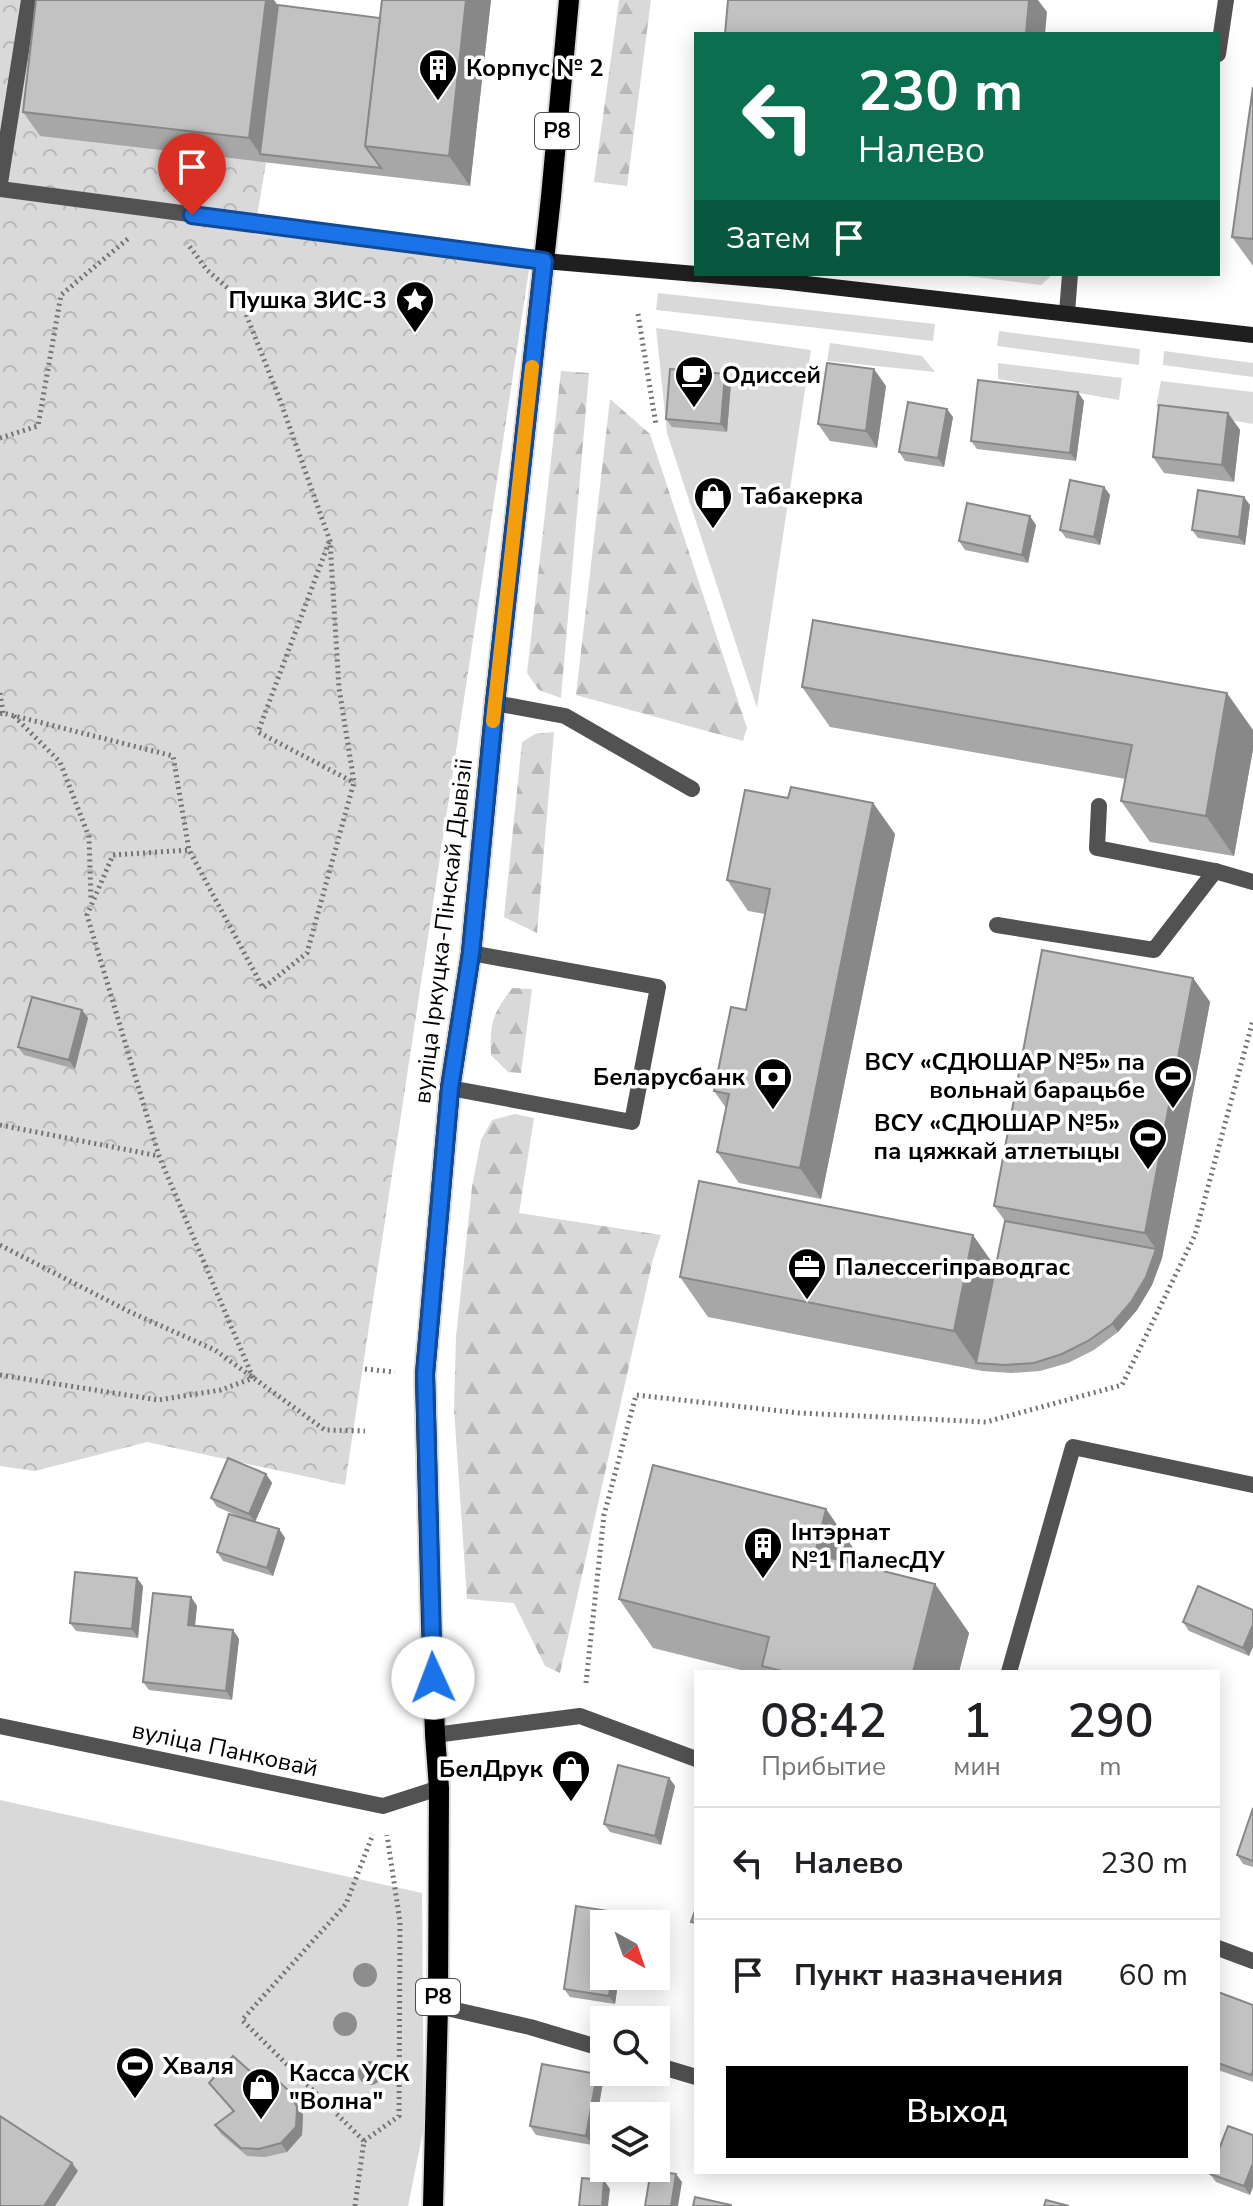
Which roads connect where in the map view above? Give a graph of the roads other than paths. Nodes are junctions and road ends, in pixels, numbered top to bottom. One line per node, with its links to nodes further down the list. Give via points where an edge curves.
1 (29, 0): 5 (street)
2 (569, 0): 7 (main road, вуліца Іркуцка-Пінскай Дывізіі / Р8)
3 (1226, 0): 4 (street)
4 (1220, 40)
5 (0, 183)
6 (0, 189): 7 (street)
7 (544, 261): 8 (main road); 14 (main road, вуліца Іркуцка-Пінскай Дывізіі / Р8)
8 (694, 274)
9 (753, 276): 11 (main road)
10 (1070, 276): 12 (street)
11 (780, 277): 12 (main road)
12 (1067, 313): 13 (main road)
13 (1253, 335)
14 (495, 703): 15 (street, via 565,716); 20 (main road, вуліца Іркуцка-Пінскай Дывізіі / Р8)
15 (692, 789)
16 (1099, 806): 17 (street, via 1097,848)
17 (1215, 871): 18 (street); 19 (street, via 1154,950)
18 (1253, 882)
19 (997, 925)
20 (471, 953): 21 (main road, вуліца Іркуцка-Пінскай Дывізіі / Р8); 21 (street, via 658,987 632,1122)
21 (450, 1088): 25 (main road, вуліца Іркуцка-Пінскай Дывізіі / Р8, via 425,1374)
22 (1253, 1485): 23 (street, via 1073,1447)
23 (1010, 1670)
24 (0, 1726): 27 (street, вуліца Панковай, via 383,1806)
25 (435, 1735): 26 (street, via 580,1716); 27 (main road, вуліца Іркуцка-Пінскай Дывізіі / Р8)
26 (694, 1758)
27 (439, 1788): 30 (main road, вуліца Іркуцка-Пінскай Дывізіі / Р8)
28 (1220, 1949): 29 (street)
29 (1253, 1961)
30 (438, 2006): 31 (street); 34 (main road, вуліца Іркуцка-Пінскай Дывізіі / Р8)
31 (590, 2045)
32 (670, 2069): 33 (street)
33 (694, 2076)
34 (433, 2206)

